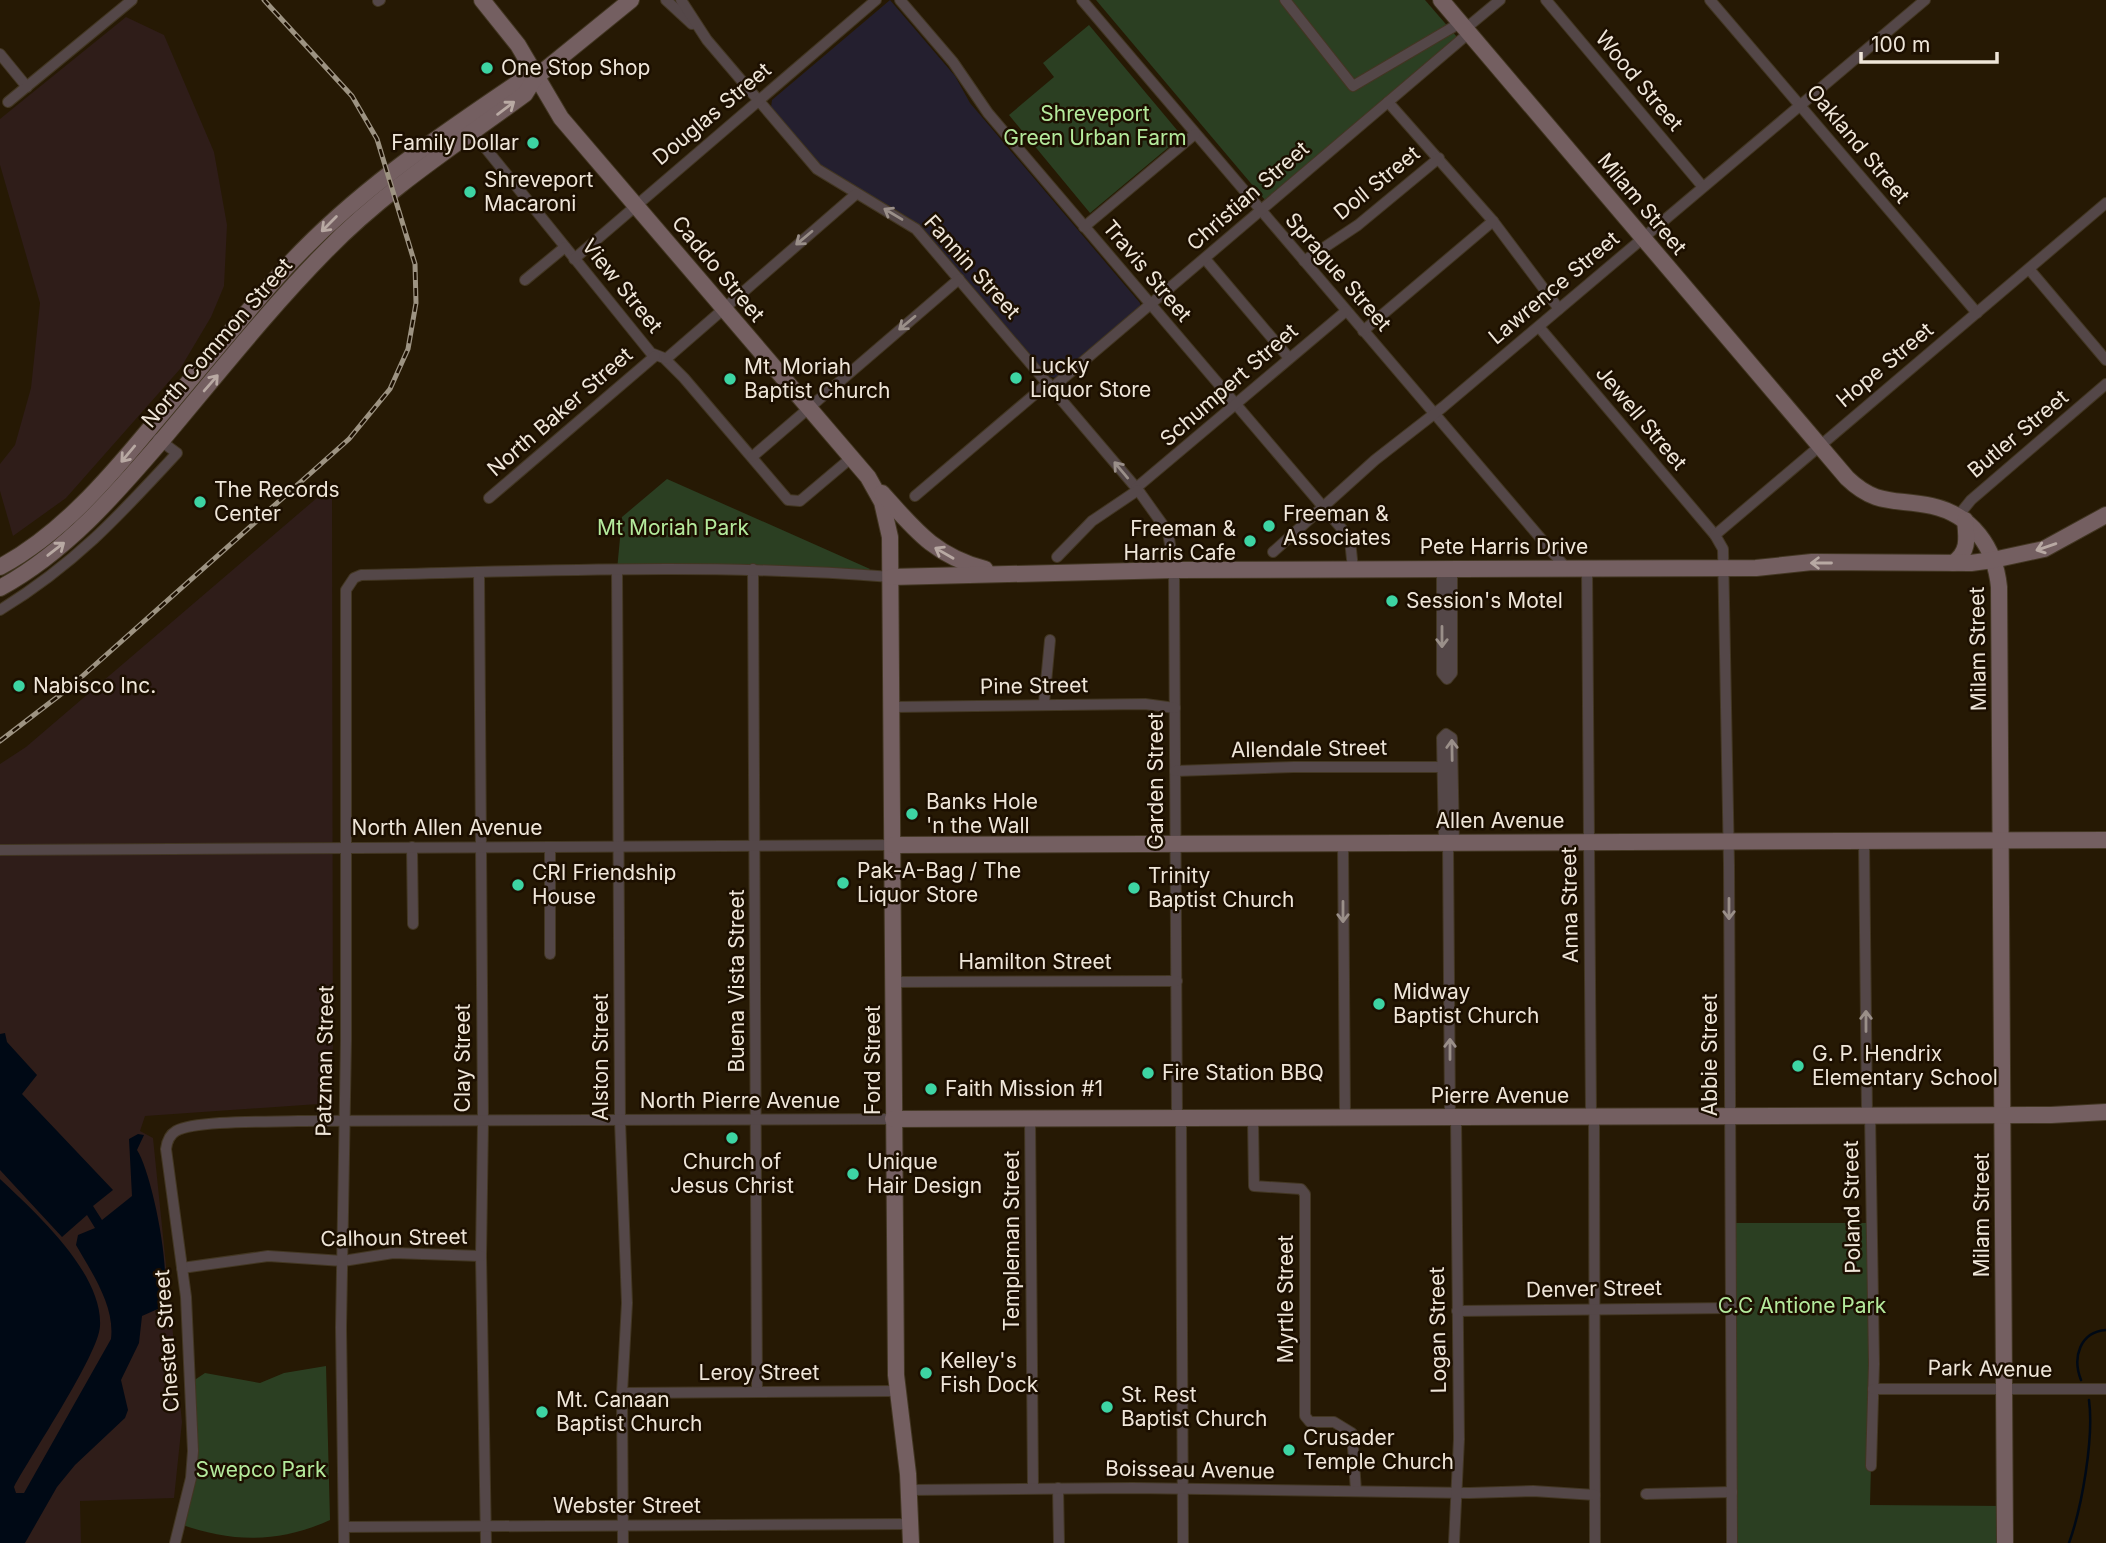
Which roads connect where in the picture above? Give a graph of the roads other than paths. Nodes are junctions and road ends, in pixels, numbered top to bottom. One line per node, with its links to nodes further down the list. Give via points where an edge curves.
1 (132, 0): 19 (street)
2 (631, 0): 18 (main road, North Common Street)
3 (666, 0): 15 (street, Fannin Street)
4 (681, 0): 15 (street, Fannin Street)
5 (876, 0): 20 (street, Douglas Street)
6 (900, 0): 33 (street, Travis Street)
7 (1082, 0): 25 (street, Sprague Street)
8 (1285, 0): 16 (street, via 1353,86)
9 (1441, 0): 16 (main road, Milam Street)
10 (1500, 0): 16 (street)
11 (1546, 0): 27 (street, Wood Street)
12 (1710, 0): 23 (street, Oakland Street)
13 (1925, 0): 23 (street, Lawrence Street)
14 (487, 2): 18 (main road, Caddo Street)
15 (697, 27): 20 (street, Fannin Street)
16 (1465, 28): 22 (street, Christian Street); 34 (main road, Milam Street)
17 (0, 54): 19 (street)
18 (535, 78): 24 (main road, North Common Street, via 525,94); 30 (main road, Caddo Street, via 561,118)
19 (27, 87): 21 (street)
20 (758, 101): 28 (street, Fannin Street, via 817,169); 30 (street, Douglas Street)
21 (8, 102)
22 (1388, 102): 26 (street); 31 (street, Christian Street)
23 (1800, 105): 27 (street, Lawrence Street); 46 (street, Oakland Street)
24 (468, 127): 35 (street, View Street); 57 (main road, North Common Street, via 326,251)
25 (1195, 134): 31 (street, Sprague Street); 33 (street)
26 (1439, 158): 32 (street); 38 (street, Doll Street, via 1358,225)
27 (1703, 187): 34 (street, Lawrence Street)
28 (856, 194): 40 (street, Fannin Street, one-way to 28, via 916,229); 43 (street, North Baker Street, one-way to 43)
29 (2106, 203): 39 (street, Hope Street)
30 (635, 204): 36 (street, Douglas Street); 43 (main road, Caddo Street)
31 (1260, 211): 37 (street, Christian Street); 38 (street, Sprague Street)
32 (1493, 221): 44 (street); 48 (street)
33 (1084, 227): 42 (street, Travis Street)
34 (1643, 238): 44 (street, Lawrence Street); 58 (main road, Milam Street)
35 (565, 247): 36 (street, View Street); 41 (street)
36 (575, 259): 49 (street, View Street)
37 (1206, 260): 42 (street, Christian Street); 50 (street)
38 (1304, 261): 45 (street, Sprague Street)
39 (2029, 269): 46 (street, Hope Street); 51 (street)
40 (959, 279): 53 (street, Fannin Street); 55 (street, one-way to 55)
41 (525, 280)
42 (1150, 305): 53 (street, Christian Street); 54 (street, Travis Street)
43 (723, 307): 49 (street, North Baker Street); 55 (main road, Caddo Street)
44 (1559, 309): 47 (street, Lawrence Street)
45 (1346, 310): 48 (street, Sprague Street); 50 (street, Schumpert Street)
46 (1977, 313): 58 (street, Hope Street)
47 (1539, 327): 56 (street, Lawrence Street); 68 (street, Jewell Street)
48 (1363, 331): 56 (street, Sprague Street)
49 (660, 357): 59 (street, View Street); 64 (street, North Baker Street)
50 (1289, 358): 54 (street, Schumpert Street)
51 (2106, 360)
52 (2106, 384): 67 (street, Butler Street, via 1971,500)
53 (1050, 386): 62 (street, Fannin Street, one-way to 53); 63 (street, Christian Street)
54 (1235, 404): 62 (street, Schumpert Street); 65 (street, Travis Street)
55 (807, 406): 59 (street); 60 (main road, Caddo Street)
56 (1433, 414): 65 (street, Lawrence Street); 75 (street, Sprague Street)
57 (154, 436): 74 (main road, North Common Street, one-way to 74, via 62,523); 85 (main road, North Common Street, one-way to 57, via 22,576 83,528); 86 (street, via 177,453 85,550)
58 (1820, 446): 67 (main road, Milam Street, via 1854,484 1874,497 1930,505); 68 (street, Hope Street)
59 (752, 457): 60 (street, View Street, via 794,503)
60 (851, 458): 61 (main road, Caddo Street)
61 (868, 477): 83 (main road, one-way to 61, via 964,564 938,551); 84 (main road, Caddo Street, via 887,518)
62 (1137, 489): 70 (street, Schumpert Street, via 1092,521); 81 (street, Fannin Street, via 1168,532)
63 (915, 496)
64 (489, 498)
65 (1322, 507): 69 (street, Lawrence Street); 78 (street, Travis Street, via 1350,540)
66 (2106, 515): 71 (main road, Pete Harris Drive, one-way to 71, via 2051,546)
67 (1961, 518): 71 (main road, Milam Street, via 1982,537); 72 (main road, via 1965,549)
68 (1715, 535): 73 (street, via 1723,549)
69 (1273, 552)
70 (1057, 556)
71 (1993, 560): 72 (main road, Pete Harris Drive); 93 (main road, Milam Street, via 1999,587)
72 (1952, 563): 73 (main road, Pete Harris Drive, one-way to 73)
73 (1722, 567): 76 (main road, Pete Harris Drive); 95 (street, Abbie Street)
74 (0, 568)
75 (1566, 568): 76 (main road, Pete Harris Drive); 79 (main road, Pete Harris Drive)
76 (1587, 568): 97 (street, Anna Street)
77 (753, 569): 80 (street); 84 (street); 103 (street, Buena Vista Street)
78 (1353, 569): 79 (main road, Pete Harris Drive); 81 (main road, Pete Harris Drive)
79 (1447, 569): 79 (street, one-way to 79, via 1442,673 1447,679 1452,673)
80 (617, 570): 82 (street); 102 (street, Alston Street)
81 (1174, 570): 83 (main road, Pete Harris Drive); 90 (street, Garden Street)
82 (479, 573): 104 (street, Clay Street); 106 (street, Patzman Street, via 361,575 351,580 346,590)
83 (1008, 574): 84 (main road, Pete Harris Drive)
84 (891, 577): 89 (main road, Ford Street)
85 (0, 587)
86 (0, 610)
87 (1049, 640): 88 (street)
88 (1044, 703): 89 (street, Pine Street); 90 (street, Pine Street)
89 (893, 707): 101 (main road, Ford Street)
90 (1175, 708): 92 (street, Garden Street)
91 (1443, 767): 92 (street, Allendale Street); 99 (street, Logan Street); 99 (street, Logan Street, one-way to 91, via 1449,734 1442,738)
92 (1175, 771): 100 (street, Garden Street)
93 (2000, 840): 94 (main road, Allen Avenue); 96 (main road, Allen Avenue); 116 (main road, Milam Street)
94 (2106, 840)
95 (1728, 841): 96 (main road, Allen Avenue); 97 (main road, Allen Avenue); 115 (street, Abbie Street, one-way to 115)
96 (1864, 841): 114 (street, Poland Street, one-way to 96)
97 (1588, 842): 99 (main road, Allen Avenue); 117 (street, Anna Street)
98 (1343, 843): 99 (main road, Allen Avenue); 100 (main road, Allen Avenue); 118 (street, one-way to 118)
99 (1448, 843): 119 (street, Logan Street, one-way to 99)
100 (1176, 844): 101 (main road, Allen Avenue); 111 (street, Garden Street)
101 (893, 845): 103 (street, North Allen Avenue); 112 (main road, Ford Street)
102 (618, 846): 103 (street, North Allen Avenue); 105 (street, North Allen Avenue); 125 (street, Alston Street)
103 (755, 846): 124 (street, Buena Vista Street)
104 (481, 847): 105 (street, North Allen Avenue); 107 (street, North Allen Avenue); 127 (street, Clay Street)
105 (550, 847): 110 (street)
106 (345, 848): 107 (street, North Allen Avenue); 108 (street, North Allen Avenue); 126 (street, Patzman Street)
107 (412, 848): 109 (street)
108 (0, 849)
109 (413, 923)
110 (550, 954)
111 (1177, 981): 112 (street, Hamilton Street); 121 (street, Garden Street)
112 (894, 982): 123 (main road, Ford Street)
113 (2106, 1112): 116 (main road, Pierre Avenue)
114 (1868, 1114): 115 (main road, Pierre Avenue); 116 (main road, Pierre Avenue); 136 (street, Poland Street)
115 (1730, 1115): 117 (main road, Pierre Avenue); 132 (street, Abbie Street)
116 (2002, 1115): 135 (main road, Milam Street)
117 (1592, 1116): 119 (main road, Pierre Avenue); 133 (street, Anna Street)
118 (1345, 1117): 119 (main road, Pierre Avenue); 122 (main road, Pierre Avenue)
119 (1453, 1117): 134 (street, Logan Street)
120 (1030, 1118): 121 (main road, Pierre Avenue); 123 (main road, Pierre Avenue); 142 (street, Templeman Street)
121 (1179, 1118): 122 (main road, Pierre Avenue); 144 (street, Garden Street)
122 (1253, 1118): 146 (street, Myrtle Street, via 1254,1186 1301,1189 1305,1194 1305,1416 1310,1422 1334,1422 1352,1433)
123 (894, 1119): 124 (street, North Pierre Avenue); 138 (main road, Ford Street)
124 (757, 1120): 125 (street, North Pierre Avenue); 139 (street, Buena Vista Street)
125 (620, 1121): 127 (street, North Pierre Avenue); 140 (street, Alston Street, via 626,1278)
126 (343, 1122): 127 (street, North Pierre Avenue); 128 (street, North Pierre Avenue, via 203,1126 182,1128); 130 (street, Patzman Street)
127 (483, 1122): 129 (street, Clay Street)
128 (170, 1135): 131 (street, Chester Street, via 166,1157)
129 (481, 1256): 130 (street, Calhoun Street, via 393,1253); 152 (street, Clay Street)
130 (343, 1261): 131 (street, Calhoun Street, via 268,1256); 154 (street, Patzman Street)
131 (182, 1268): 155 (street, Chester Street, via 193,1451)
132 (1731, 1308): 133 (street, Denver Street); 148 (street, Abbie Street)
133 (1595, 1309): 134 (street, Denver Street); 150 (street, Anna Street)
134 (1457, 1311): 147 (street, Logan Street)
135 (2004, 1388): 136 (street, Park Avenue); 137 (street, Park Avenue); 165 (main road, Milam Street)
136 (1873, 1389): 141 (street, Poland Street)
137 (2106, 1389)
138 (897, 1391): 139 (street, Leroy Street); 145 (main road, Ford Street)
139 (757, 1392): 140 (street, Leroy Street)
140 (622, 1393): 153 (street, Alston Street)
141 (1871, 1466)
142 (1033, 1488): 143 (street, Boisseau Avenue); 145 (street, Boisseau Avenue)
143 (1058, 1488): 144 (street, Boisseau Avenue); 160 (street)
144 (1183, 1489): 146 (street, Boisseau Avenue); 161 (street, Garden Street)
145 (909, 1490): 151 (main road, Ford Street)
146 (1356, 1491): 147 (street, Boisseau Avenue)
147 (1456, 1492): 150 (street, Boisseau Avenue); 162 (street, Logan Street)
148 (1732, 1492): 149 (street); 164 (street, Abbie Street)
149 (1646, 1494)
150 (1595, 1495): 163 (street, Anna Street)
151 (911, 1524): 153 (street, Webster Street); 159 (main road, Ford Street)
152 (486, 1526): 153 (street, Webster Street); 154 (street, Webster Street); 157 (street, Clay Street)
153 (622, 1526): 158 (street, Alston Street)
154 (344, 1527): 156 (street, Patzman Street)
155 (175, 1543)
156 (344, 1543)
157 (486, 1543)
158 (623, 1543)
159 (911, 1543)
160 (1059, 1543)
161 (1183, 1543)
162 (1454, 1543)
163 (1595, 1543)
164 (1732, 1543)
165 (2005, 1543)

